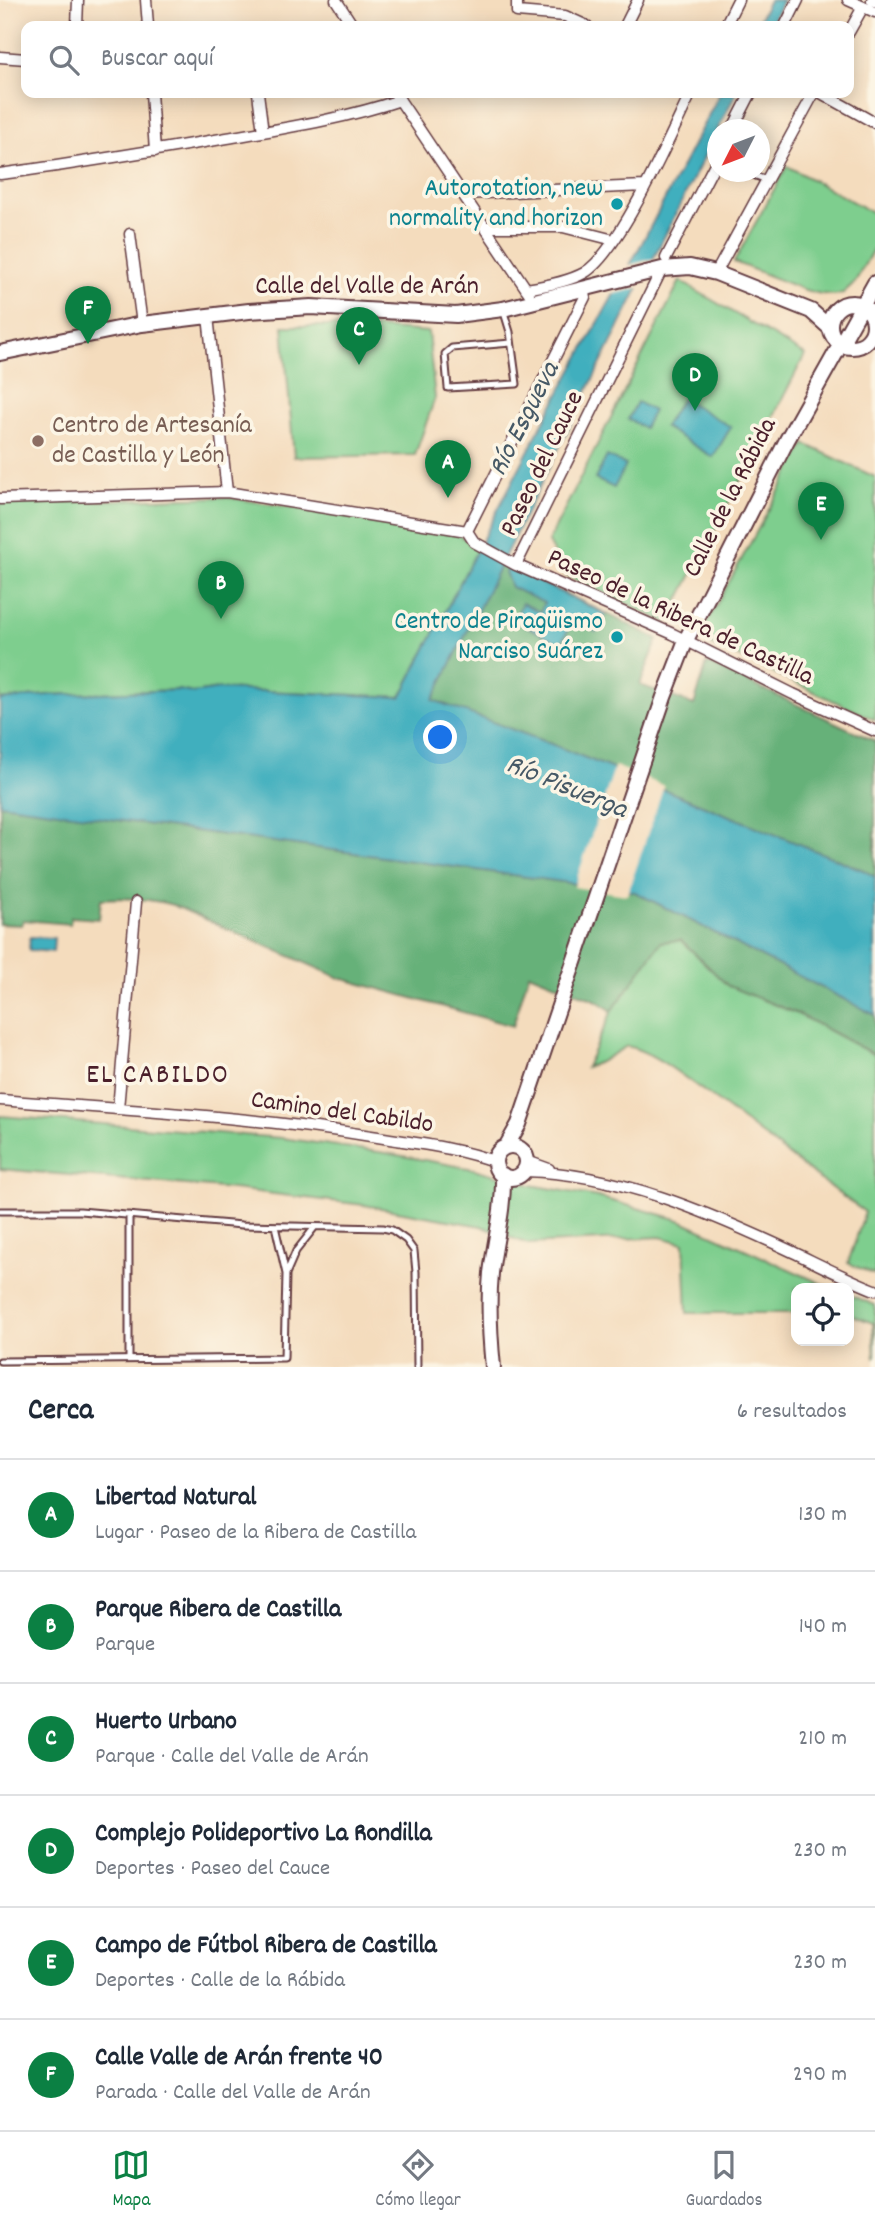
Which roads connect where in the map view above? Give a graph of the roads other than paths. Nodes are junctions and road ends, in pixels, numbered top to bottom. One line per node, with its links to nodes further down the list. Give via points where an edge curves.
1 (78, 0): 11 (street)
2 (146, 0): 12 (street)
3 (336, 0): 13 (street)
4 (517, 0): 14 (street, via 517,12)
5 (638, 0): 15 (street)
6 (738, 0): 16 (street)
7 (798, 0): 17 (street)
8 (848, 0): 9 (street)
9 (870, 3): 10 (street); 18 (street)
10 (875, 12)
11 (77, 21)
12 (148, 21)
13 (350, 21)
14 (576, 21)
15 (628, 21)
16 (728, 21)
17 (788, 21)
18 (854, 25)
19 (0, 57): 20 (street)
20 (21, 59)
21 (151, 98): 32 (street)
22 (259, 98): 31 (street)
23 (395, 98): 31 (street, via 375,109)
24 (398, 98): 38 (street)
25 (689, 98): 37 (street)
26 (748, 98): 29 (street)
27 (811, 98): 34 (street)
28 (830, 98): 30 (street)
29 (738, 119)
30 (875, 122)
31 (263, 132): 32 (street)
32 (155, 151): 33 (street)
33 (0, 174)
34 (770, 174)
35 (707, 180): 42 (street, Paseo del Cauce)
36 (766, 182): 43 (street)
37 (645, 186): 38 (street); 41 (street)
38 (463, 194): 39 (street)
39 (485, 227): 41 (street, via 563,227); 45 (street)
40 (130, 234): 52 (street)
41 (614, 240): 45 (street, Calle del Valle de Arán, via 583,273 541,286)
42 (664, 264): 43 (street, Calle del Valle de Arán); 45 (street, Calle del Valle de Arán, via 608,283); 62 (street, Paseo del Cauce)
43 (716, 273): 49 (street, Calle del Valle de Arán)
44 (875, 282): 47 (street, Calle de la Rábida)
45 (530, 295): 48 (street, Calle del Valle de Arán)
46 (584, 297): 61 (street, Paseo del Cauce)
47 (862, 305): 50 (street, via 850,303); 53 (street); 57 (street, Calle de la Rábida)
48 (503, 309): 51 (street, Calle del Valle de Arán, via 456,315 311,307); 56 (lane)
49 (811, 311): 50 (street); 54 (street)
50 (835, 311): 54 (street)
51 (208, 316): 52 (street, Calle del Valle de Arán); 59 (street)
52 (142, 324): 58 (street, Calle del Valle de Arán)
53 (875, 325): 55 (street)
54 (830, 328): 57 (street)
55 (872, 340): 57 (street, via 857,347)
56 (511, 343): 56 (lane, via 517,384 448,388 445,354 453,348)
57 (842, 345): 63 (street, Calle de la Rábida, via 794,426)
58 (0, 353)
59 (227, 492): 60 (street); 61 (street)
60 (0, 499)
61 (467, 531): 62 (street, Paseo de la Ribera de Castilla, via 474,542)
62 (511, 563): 63 (street, Paseo de la Ribera de Castilla)
63 (686, 640): 64 (street, Paseo de la Ribera de Castilla); 68 (street, Calle de la Rábida, via 547,1040)
64 (875, 731)
65 (136, 902): 67 (street)
66 (0, 1100): 67 (street, Camino del Cabildo)
67 (118, 1109): 68 (street, Camino del Cabildo, via 306,1125)
68 (511, 1162): 74 (street, Camino del Cabildo, via 658,1197 723,1221); 78 (street, via 491,1276)
69 (0, 1211): 70 (lane)
70 (129, 1215): 71 (lane); 75 (lane)
71 (275, 1226): 72 (lane); 73 (lane)
72 (315, 1227): 73 (lane); 77 (lane, via 383,1228 406,1240 414,1251 416,1272)
73 (286, 1273): 75 (lane, via 284,1358)
74 (875, 1290)
75 (129, 1359): 76 (lane)
76 (0, 1361)
77 (418, 1367)
78 (493, 1367)

